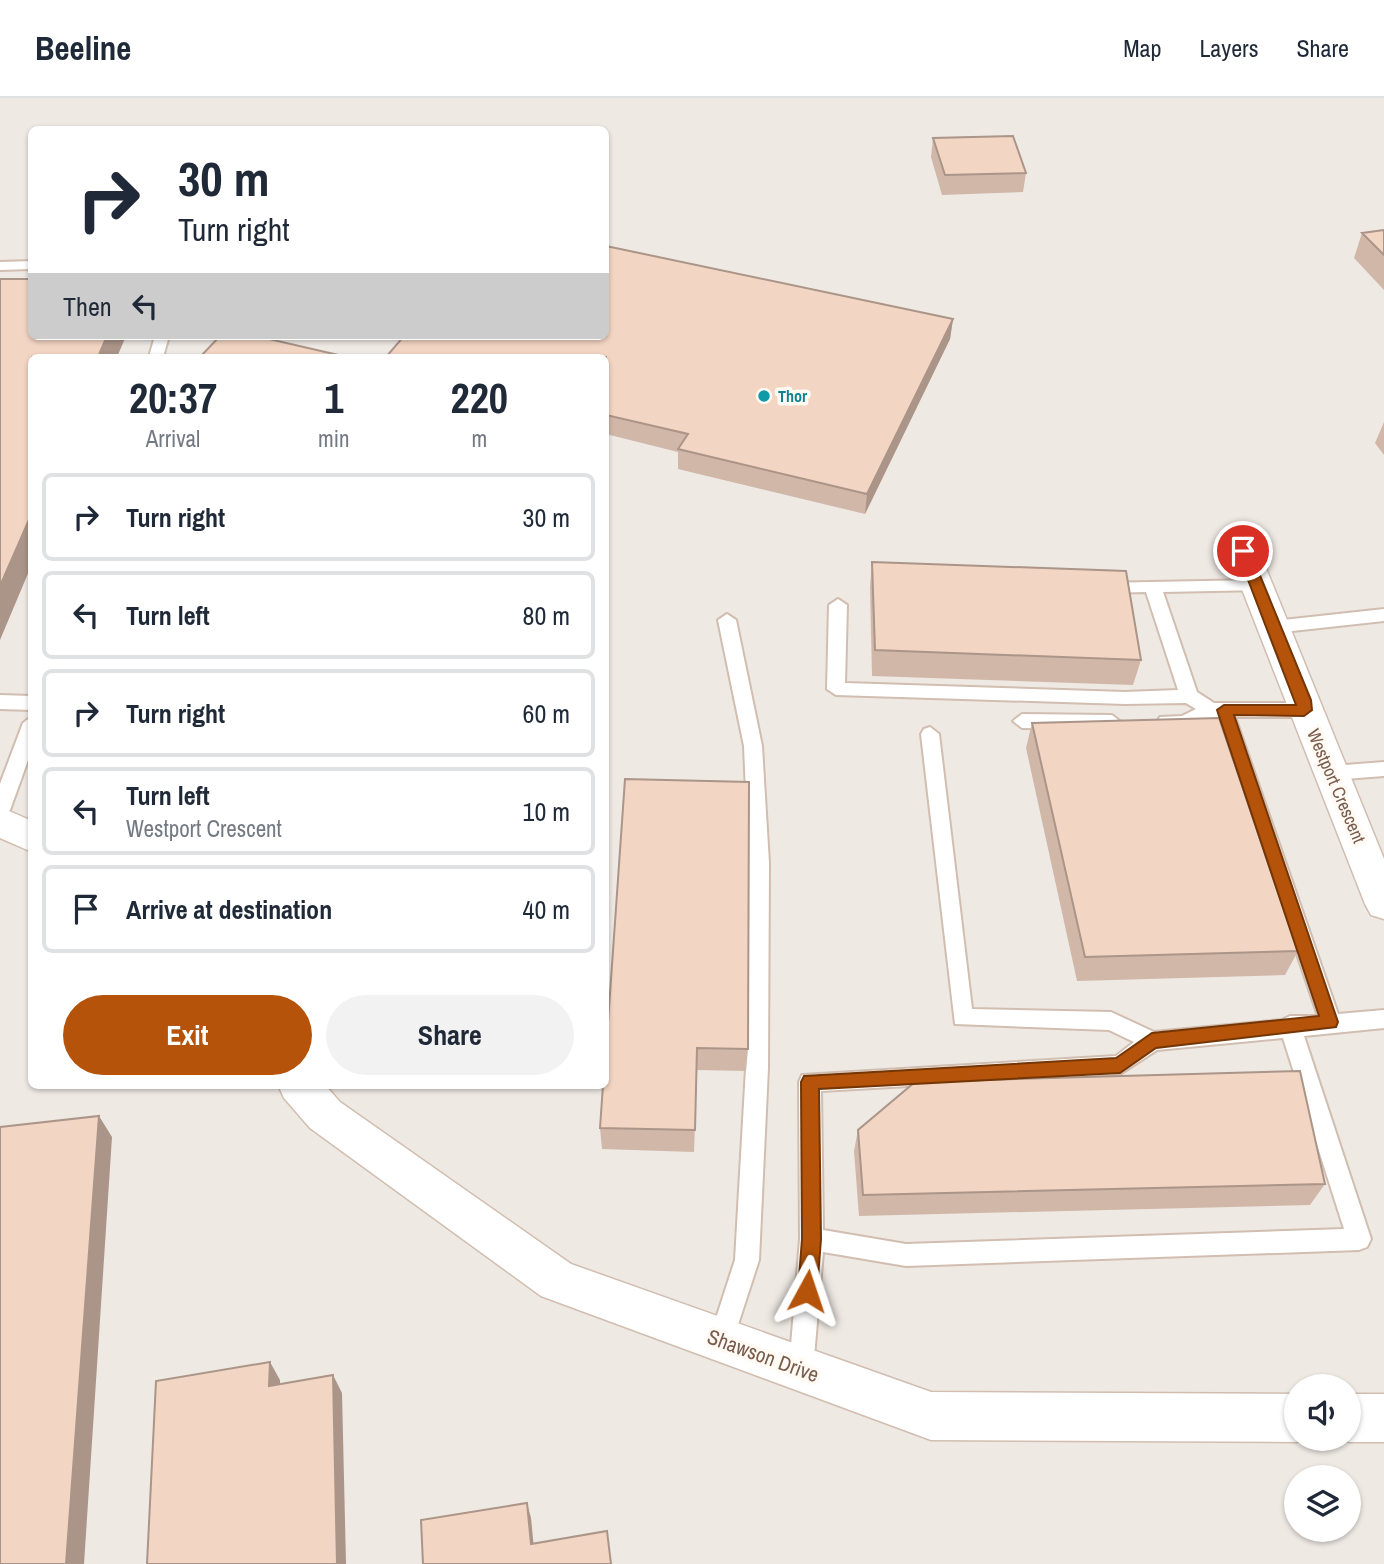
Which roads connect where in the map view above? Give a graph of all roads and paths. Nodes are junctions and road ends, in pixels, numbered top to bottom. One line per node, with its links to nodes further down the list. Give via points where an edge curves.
1 (0, 265): 2 (lane)
2 (28, 265)
3 (1243, 551): 5 (street, Westport Crescent)
4 (1085, 586): 6 (lane)
5 (1257, 586): 6 (lane); 10 (street, Westport Crescent)
6 (1153, 589): 11 (lane)
7 (838, 605): 11 (lane, via 836,690)
8 (1384, 615): 10 (lane)
9 (727, 620): 31 (lane, via 753,746 759,863 757,1068 747,1260)
10 (1274, 627): 15 (street, Westport Crescent)
11 (1189, 696): 14 (lane)
12 (0, 702): 13 (lane)
13 (28, 703)
14 (1218, 710): 15 (lane); 16 (lane, via 1184,723); 26 (lane)
15 (1304, 710): 20 (street, Westport Crescent)
16 (1022, 721)
17 (28, 734): 21 (lane)
18 (930, 734): 28 (lane, via 962,1018 1111,1021)
19 (1384, 769): 20 (lane)
20 (1332, 773): 24 (street, Westport Crescent)
21 (0, 810)
22 (0, 821): 23 (street)
23 (28, 836)
24 (1384, 904)
25 (1384, 1019): 26 (lane)
26 (1329, 1022): 27 (lane)
27 (1290, 1026): 28 (lane); 30 (lane, via 1359,1239 906,1255)
28 (1152, 1041): 30 (lane, via 1120,1066 810,1082)
29 (303, 1089): 31 (street, Shawson Drive, via 326,1115 557,1281)
30 (812, 1239): 32 (lane)
31 (721, 1340): 32 (street, Shawson Drive)
32 (801, 1369): 33 (street, Shawson Drive, via 931,1416)
33 (1284, 1418)
34 (1361, 1418): 35 (street)
35 (1384, 1418)

